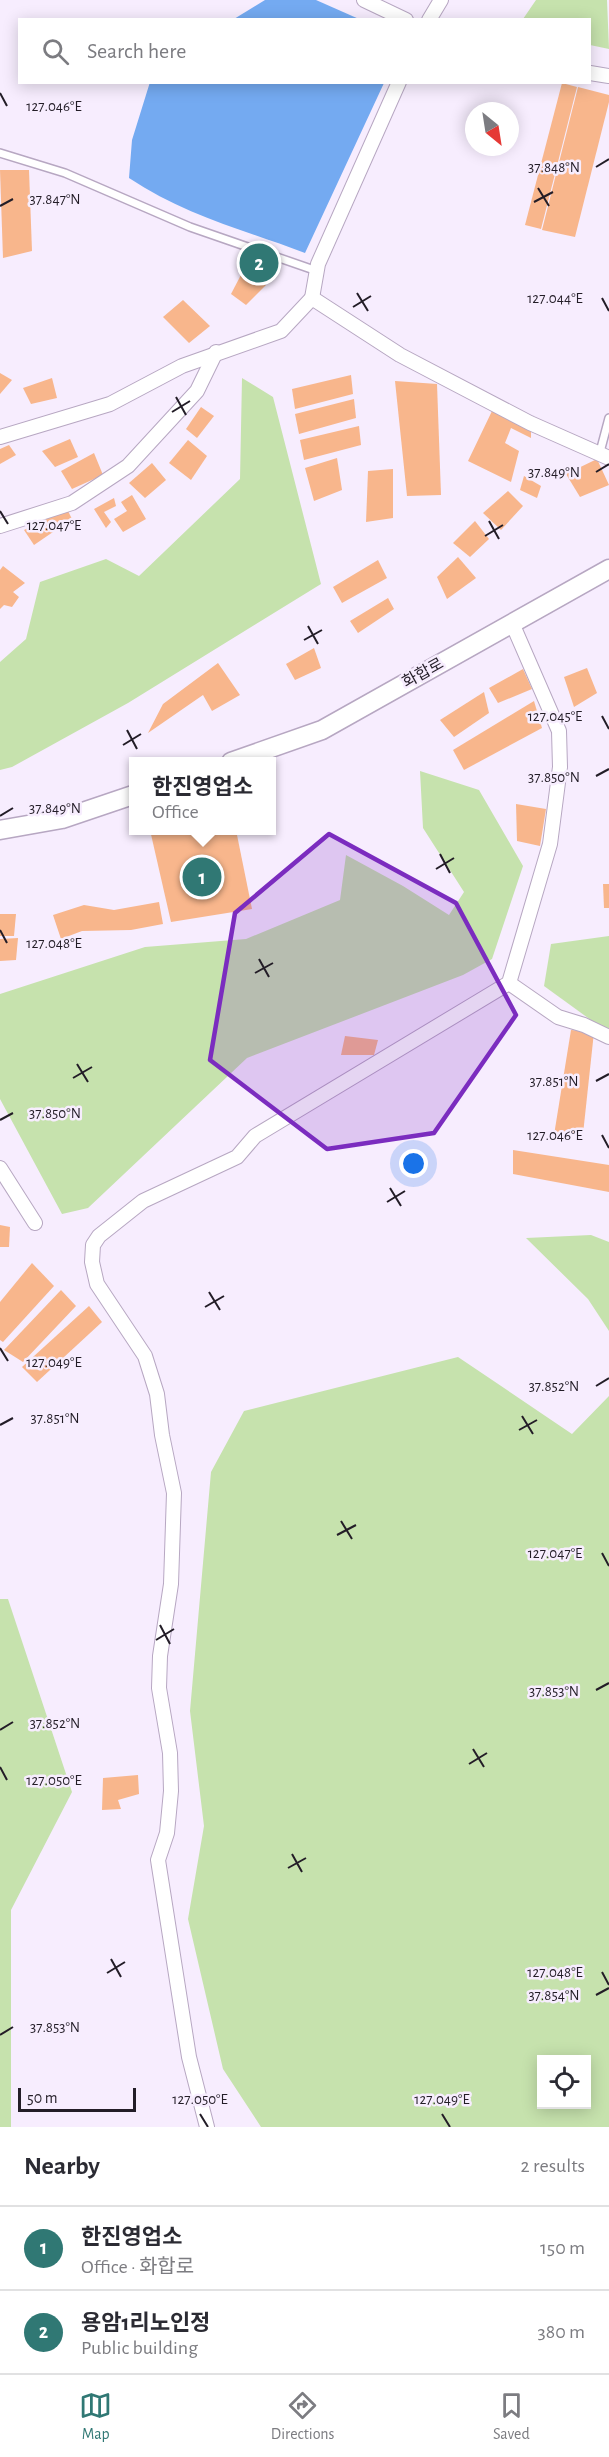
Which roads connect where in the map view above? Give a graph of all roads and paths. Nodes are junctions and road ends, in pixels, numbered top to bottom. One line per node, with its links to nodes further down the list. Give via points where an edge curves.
1 (364, 0): 3 (street)
2 (441, 0): 4 (street)
3 (402, 18)
4 (430, 18)
5 (591, 73): 6 (street)
6 (609, 76)
7 (398, 84): 9 (street)
8 (0, 153): 9 (lane, via 65,173 190,226)
9 (317, 271): 10 (street)
10 (312, 297): 11 (street, via 281,331); 14 (street, via 400,355 531,423)
11 (216, 352): 13 (street, via 110,404); 15 (street, via 197,391 128,465 72,503)
12 (609, 418): 14 (lane)
13 (0, 438)
14 (605, 455)
15 (0, 526)
16 (609, 569): 17 (main road, 화합로)
17 (512, 623): 18 (main road, 화합로, via 322,730); 21 (street, via 559,731 561,767 550,844)
18 (245, 757)
19 (129, 796): 20 (main road, via 62,819)
20 (0, 830)
21 (509, 983): 22 (street, via 558,1017); 25 (street, via 263,1131 237,1157 143,1201 93,1245 97,1284 145,1356 157,1394 174,1492 171,1584 159,1688 170,1753 171,1791 167,1833 158,1860 189,2057)
22 (609, 1037)
23 (0, 1168): 24 (street)
24 (35, 1223)
25 (207, 2127)

